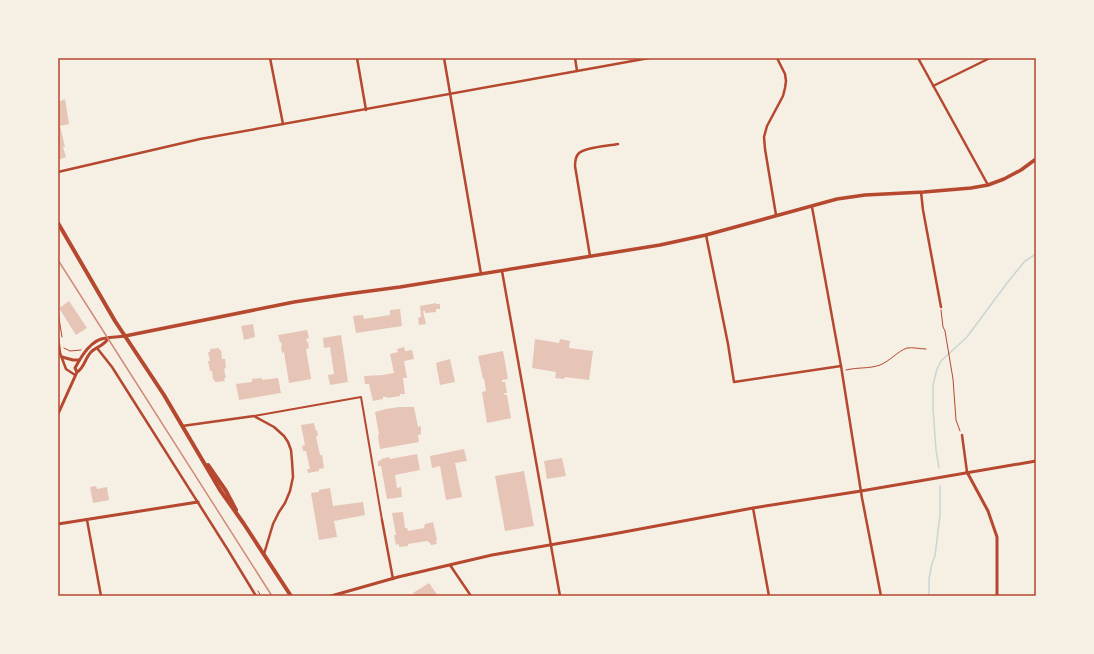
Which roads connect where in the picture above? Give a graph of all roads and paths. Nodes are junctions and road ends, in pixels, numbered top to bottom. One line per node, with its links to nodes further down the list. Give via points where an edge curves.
1 (270, 58): 13 (street)
2 (357, 58): 12 (street)
3 (444, 58): 11 (street)
4 (575, 58): 9 (street)
5 (649, 58): 9 (street)
6 (777, 58): 20 (street, via 786,74 786,88 764,137)
7 (918, 58): 10 (street)
8 (990, 58): 10 (street)
9 (577, 71): 11 (street)
10 (933, 86): 17 (street)
11 (450, 94): 12 (street); 25 (street)
12 (366, 110): 13 (street)
13 (283, 124): 16 (street, via 200,139)
14 (618, 144): 23 (street, via 585,150 578,154 576,160)
15 (1036, 159): 17 (main road, via 1021,170)
16 (58, 172)
17 (988, 185): 18 (main road)
18 (921, 192): 19 (main road, via 865,195 837,199); 26 (street)
19 (812, 207): 20 (main road); 39 (street)
20 (776, 215): 22 (main road)
21 (58, 223): 28 (main road)
22 (706, 235): 23 (main road); 39 (street, via 734,382)
23 (590, 256): 24 (main road)
24 (502, 271): 25 (main road); 55 (street)
25 (481, 274): 28 (main road, via 294,302)
26 (941, 307): 45 (path, via 953,380 956,420)
27 (58, 312): 31 (path)
28 (125, 336): 30 (street); 44 (main road)
29 (58, 338): 36 (street)
30 (108, 338): 32 (street, via 107,342); 38 (street, via 96,342 87,349)
31 (63, 341)
32 (97, 348): 41 (street, via 91,352); 50 (street, via 112,367)
33 (64, 349): 35 (path)
34 (926, 349): 40 (path, via 906,349 882,364)
35 (82, 350)
36 (59, 353): 37 (street)
37 (62, 357): 38 (street); 41 (street, via 66,369)
38 (80, 360): 41 (street, via 75,368)
39 (840, 366): 49 (street)
40 (846, 370)
41 (76, 374): 42 (street)
42 (58, 414)
43 (254, 416): 44 (street); 53 (street, via 361,397); 56 (street, via 284,436 292,461 290,491 273,524)
44 (182, 426): 56 (main road, via 194,447 226,490)
45 (960, 432)
46 (962, 435): 48 (street)
47 (1036, 461): 48 (street)
48 (966, 472): 49 (street); 67 (street, via 988,511 997,537)
49 (861, 491): 51 (street); 66 (street)
50 (198, 502): 52 (street); 60 (street)
51 (753, 508): 55 (street); 65 (street)
52 (87, 520): 54 (street); 59 (street)
53 (382, 520): 58 (street)
54 (58, 524)
55 (551, 545): 57 (street); 64 (street)
56 (264, 554): 61 (main road)
57 (450, 565): 58 (street); 63 (street)
58 (392, 579): 62 (street)
59 (101, 596)
60 (256, 596)
61 (291, 596)
62 (331, 596)
63 (471, 596)
64 (560, 596)
65 (769, 596)
66 (881, 596)
67 (998, 596)

